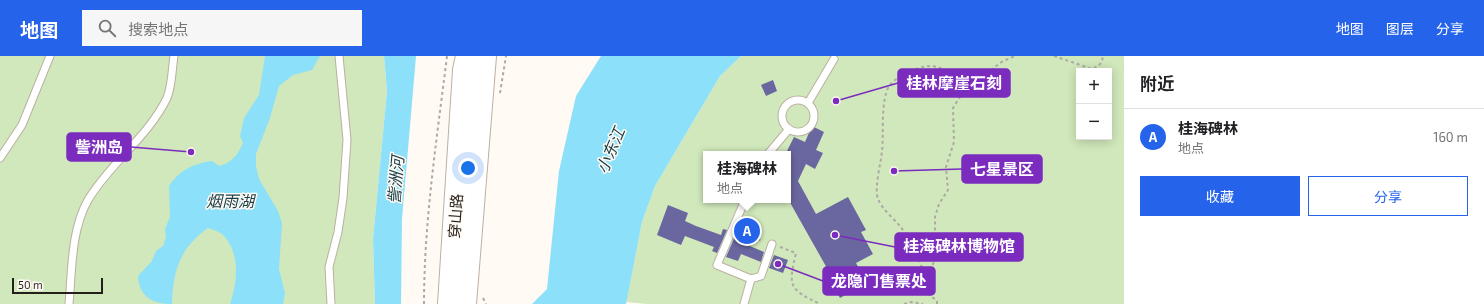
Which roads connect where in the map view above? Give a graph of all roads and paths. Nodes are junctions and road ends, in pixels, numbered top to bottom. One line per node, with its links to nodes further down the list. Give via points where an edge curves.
1 (50, 56): 15 (lane, via 22,125)
2 (174, 56): 21 (lane, via 167,98 148,126 115,164 85,206 79,220)
3 (339, 56): 22 (lane, via 347,140 343,198 329,267)
4 (447, 56): 23 (path, via 432,174)
5 (467, 56): 24 (main road, 穿山路)
6 (485, 56): 25 (main road, 穿山路)
7 (1015, 56): 11 (path, via 1003,61)
8 (1054, 56): 9 (path, via 1092,69 1098,67)
9 (1103, 56)
10 (834, 59): 12 (lane)
11 (965, 89): 20 (path, via 953,108 954,142 946,167 948,190 935,216 935,232 939,246); 20 (path, via 943,68 933,66 922,67 901,76 890,84 886,94 877,194 882,206 900,227 915,253)
12 (808, 103): 13 (lane, via 814,118 809,127 800,131); 13 (lane, via 793,101 784,107 783,123)
13 (789, 129): 14 (lane)
14 (771, 151)
15 (0, 158)
16 (744, 203): 17 (lane)
17 (732, 229): 18 (path); 19 (lane, via 717,265)
18 (772, 244): 19 (lane, via 761,276); 27 (path, via 796,253 791,276 792,284 802,295)
19 (751, 279): 26 (lane)
20 (926, 283): 30 (path, via 926,292 937,301)
21 (69, 304)
22 (331, 304)
23 (424, 304)
24 (449, 304)
25 (466, 304)
26 (744, 304)
27 (820, 304)
28 (904, 304): 29 (path)
29 (923, 304)
30 (937, 304)

